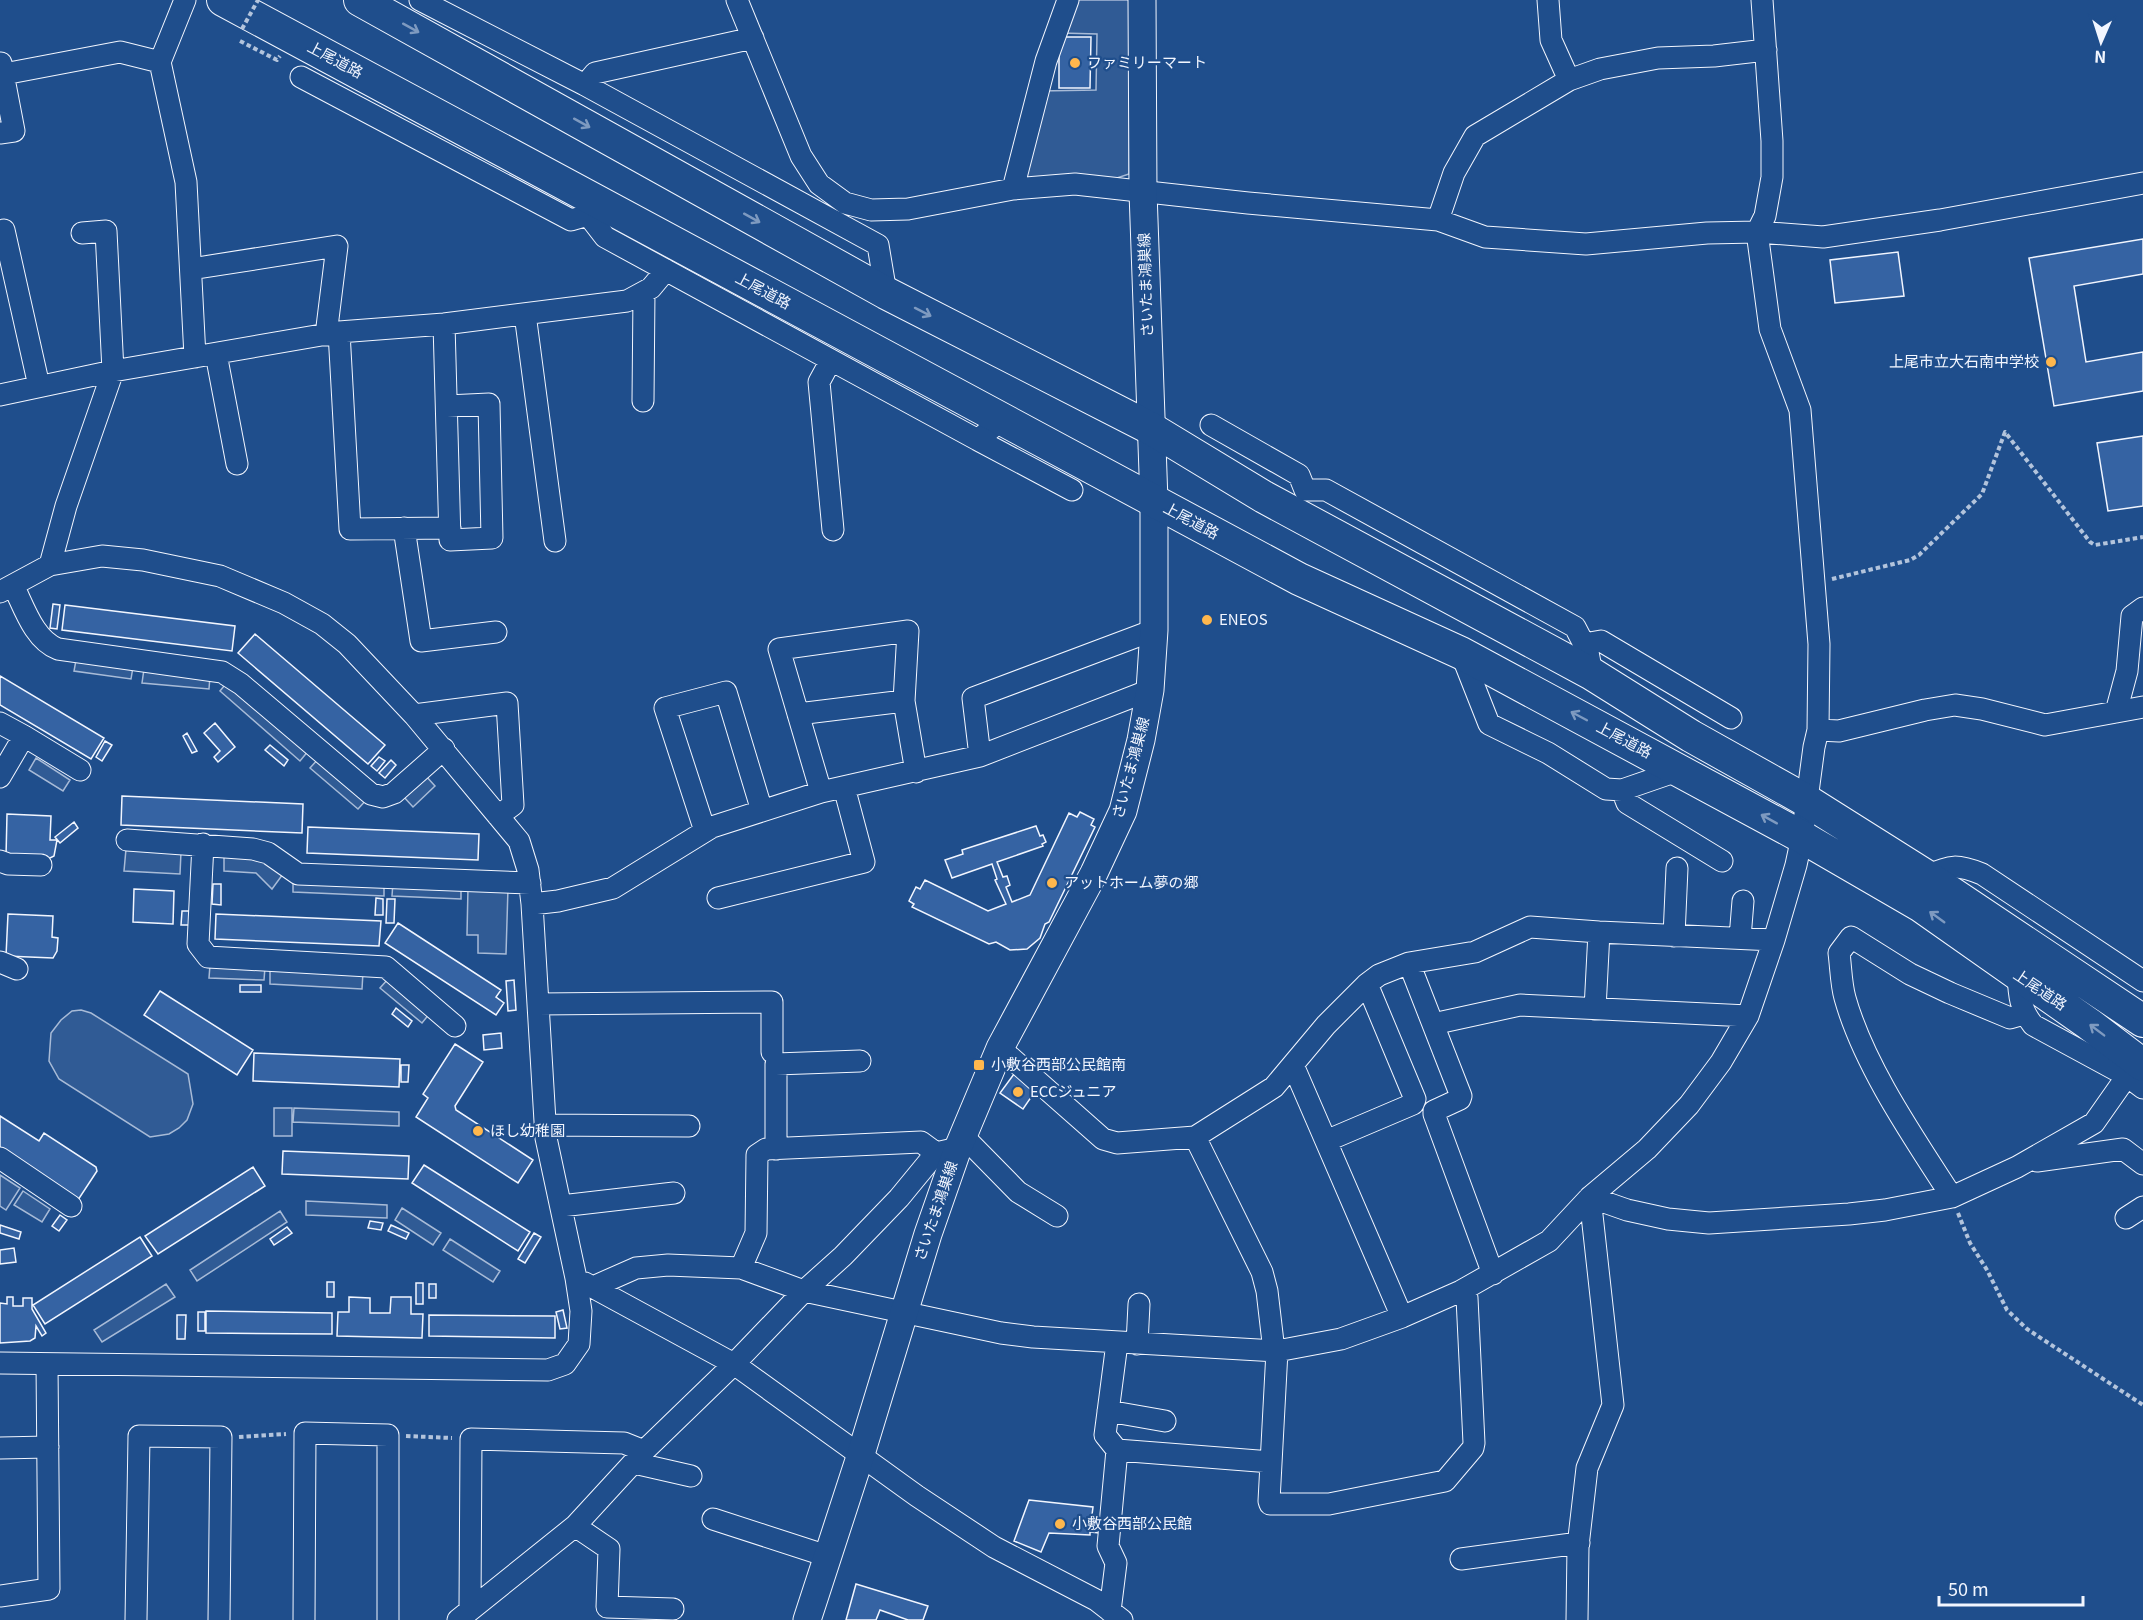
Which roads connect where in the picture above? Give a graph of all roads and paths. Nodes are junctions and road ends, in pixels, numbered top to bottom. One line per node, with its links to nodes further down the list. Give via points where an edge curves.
1 (185, 0): 14 (street)
2 (223, 0): 24 (highway, 上尾道路)
3 (258, 0): 11 (path, bridge)
4 (360, 0): 33 (highway, one-way to 33)
5 (737, 0): 12 (street)
6 (1068, 0): 21 (street, via 1046,61)
7 (1142, 0): 22 (main road, さいたま鴻巣線)
8 (1548, 0): 17 (street, via 1551,40)
9 (1762, 0): 13 (street)
10 (430, 2): 18 (street)
11 (242, 28)
12 (753, 38): 18 (street, via 595,73); 23 (street, via 801,156 819,184)
13 (1766, 50): 17 (street, via 1658,58 1600,69); 28 (street, via 1772,177 1765,216)
14 (160, 63): 15 (street, via 120,52); 30 (street, via 186,182)
15 (2, 67): 19 (street, via 14,131)
16 (300, 76): 24 (street, via 571,220)
17 (1569, 81): 26 (street, via 1475,136 1454,173)
18 (585, 85): 25 (street)
19 (0, 133)
20 (2143, 183): 28 (street, via 1823,237)
21 (1013, 189): 22 (street, via 1075,184); 23 (street, via 909,209 871,210)
22 (1143, 192): 26 (street); 46 (main road, さいたま鴻巣線)
23 (846, 203): 25 (street)
24 (587, 205): 31 (street, via 605,237); 44 (highway, 上尾道路)
25 (833, 220): 33 (street, via 878,245)
26 (1438, 220): 28 (street, via 1485,237 1586,244)
27 (0, 231): 40 (street, via 4,230)
28 (1757, 232): 59 (street, via 1770,329 1800,410)
29 (82, 233): 39 (street, via 106,231)
30 (191, 269): 36 (street, via 337,246); 37 (street)
31 (666, 270): 32 (street); 38 (street)
32 (644, 292): 34 (street, via 627,301); 42 (street)
33 (886, 293): 46 (highway, one-way to 46)
34 (525, 314): 35 (street); 57 (street)
35 (444, 324): 36 (street); 43 (street)
36 (332, 333): 37 (street); 53 (street, via 350,528)
37 (206, 355): 39 (street); 48 (street)
38 (831, 360): 47 (street); 55 (street, via 819,382)
39 (113, 370): 40 (street); 58 (street, via 66,506)
40 (39, 386): 41 (street)
41 (0, 395)
42 (643, 401)
43 (447, 406): 54 (street); 54 (street, via 489,404 492,538 450,540)
44 (1002, 419): 47 (street); 52 (highway, 上尾道路)
45 (1211, 425): 50 (street, via 1299,476)
46 (1150, 428): 51 (highway); 52 (main road, さいたま鴻巣線)
47 (978, 440): 49 (street)
48 (237, 464)
49 (1072, 490)
50 (1305, 490): 51 (street); 64 (street, via 1326,490 1575,627)
51 (1264, 497): 66 (highway)
52 (1154, 501): 62 (main road, さいたま鴻巣線); 65 (highway, 上尾道路, via 1299,579)
53 (404, 528): 54 (street); 63 (street, via 421,641)
54 (450, 528)
55 (833, 530)
56 (2143, 537): 59 (path, via 2090,543 2005,432 1982,494 1919,555)
57 (555, 542)
58 (51, 565): 60 (street); 72 (street, via 102,556 220,576 322,624 347,644)
59 (1814, 583): 75 (street, via 1819,644)
60 (6, 588): 77 (street, via 40,636 58,649 222,672 371,794 383,797 394,792)
61 (2143, 608): 70 (street, via 2132,616 2127,671)
62 (1154, 630): 67 (main road, さいたま鴻巣線); 78 (street, via 973,698)
63 (496, 632)
64 (1584, 644): 66 (street); 73 (street, via 1601,641)
65 (1461, 653): 80 (highway, 上尾道路, one-way to 65); 84 (street, via 1489,723 1606,789)
66 (1592, 674): 86 (highway, via 1691,736)
67 (1150, 690): 78 (street); 117 (main road, さいたま鴻巣線, via 1123,811)
68 (904, 701): 71 (street); 71 (street, via 908,631 778,649); 81 (street)
69 (2143, 707): 70 (street)
70 (2116, 712): 75 (street, via 2044,724 1955,705 1839,731)
71 (798, 714): 85 (street)
72 (414, 715): 77 (street); 88 (street, via 507,703 513,806)
73 (1731, 718)
74 (0, 723): 76 (street)
75 (1818, 730): 86 (street)
76 (24, 736): 79 (street); 82 (street)
77 (444, 749): 88 (street)
78 (980, 756): 81 (street)
79 (80, 770)
80 (1680, 770): 84 (street); 90 (highway, 上尾道路, one-way to 80)
81 (916, 772): 83 (street)
82 (0, 777)
83 (844, 787): 85 (street); 99 (street, via 864,862)
84 (1622, 790): 94 (street, via 1627,803)
85 (821, 792): 87 (street)
86 (1807, 801): 90 (street); 97 (highway)
87 (762, 811): 89 (street); 89 (street, via 726,693 665,708)
88 (498, 816): 98 (street, via 519,841)
89 (705, 831): 101 (street, via 614,888)
90 (1802, 837): 105 (street); 107 (highway, 上尾道路, one-way to 90, via 1921,906)
91 (127, 840): 92 (street)
92 (203, 844): 98 (street, via 268,853 298,874); 116 (street, via 198,944 208,957 386,967)
93 (0, 861): 95 (street)
94 (1722, 861)
95 (41, 865)
96 (1677, 868): 103 (street)
97 (1926, 876): 108 (street, via 1948,866 1962,866 1982,874); 114 (highway)
98 (530, 883): 101 (street)
99 (718, 898)
100 (1743, 901): 104 (street)
101 (532, 904): 111 (street)
102 (1599, 932): 103 (street); 106 (street, via 1530,927 1475,952); 110 (street)
103 (1674, 936): 104 (street)
104 (1740, 938): 105 (street)
105 (1774, 940): 113 (street)
106 (1409, 963): 109 (street); 115 (street)
107 (2018, 975): 112 (street); 121 (highway, 上尾道路, one-way to 107, via 2089,1024)
108 (2143, 981)
109 (1367, 984): 120 (street); 125 (street, via 1415,1099 1413,1104)
110 (1595, 1009): 113 (street); 115 (street, via 1520,1005)
111 (538, 1011): 118 (street, via 772,1002); 122 (street)
112 (2024, 1014): 121 (street, via 2033,1025); 133 (street, via 2010,1018 1950,993 1910,974 1851,937 1839,953 1845,998 1862,1046 1908,1130)
113 (1748, 1016): 132 (street, via 1689,1105 1647,1149)
114 (2143, 1021)
115 (1433, 1024): 138 (street, via 1461,1096 1434,1114)
116 (455, 1026)
117 (1000, 1048): 124 (street, via 1109,1142); 126 (main road, さいたま鴻巣線)
118 (772, 1052)
119 (860, 1061): 127 (street, via 776,1064)
120 (1293, 1065): 124 (street, via 1265,1094); 125 (street)
121 (2138, 1076): 129 (street, via 2094,1123)
122 (546, 1125): 123 (street); 135 (street)
123 (689, 1126)
124 (1195, 1137): 146 (street, via 1262,1272)
125 (1326, 1141): 144 (street)
126 (952, 1146): 127 (street, via 921,1143); 136 (street); 141 (street); 143 (main road, さいたま鴻巣線)
127 (776, 1149): 137 (street, via 765,1149 757,1155 756,1233)
128 (0, 1158): 134 (street)
129 (2024, 1163): 130 (street, via 2123,1149); 133 (street)
130 (2143, 1164)
131 (674, 1193): 135 (street)
132 (1590, 1197): 133 (street, via 1668,1219 1709,1223 1849,1214); 138 (street, via 1549,1241); 166 (street, via 1614,1405 1587,1468)
133 (1952, 1197): 150 (path, via 1970,1244 2007,1310 2027,1329)
134 (71, 1206)
135 (561, 1206): 139 (street)
136 (1057, 1216)
137 (741, 1268): 139 (street, via 636,1268); 141 (street)
138 (1493, 1274): 140 (street)
139 (585, 1283): 148 (street, via 579,1344 565,1364 548,1370); 149 (street)
140 (1465, 1289): 144 (street); 162 (street, via 1474,1443 1448,1479 1350,1501 1278,1505 1269,1501)
141 (804, 1291): 143 (street); 149 (street)
142 (1139, 1304): 145 (street)
143 (903, 1314): 145 (street, via 1000,1333); 160 (main road, さいたま鴻巣線)
144 (1402, 1317): 146 (street, via 1341,1339)
145 (1127, 1343): 146 (street); 151 (street)
146 (1275, 1351): 162 (street)
147 (0, 1363): 148 (street)
148 (47, 1364): 157 (street)
149 (734, 1364): 160 (street); 161 (street)
150 (2143, 1405)
151 (1108, 1411): 152 (street); 159 (street, via 1105,1435)
152 (1165, 1421)
153 (305, 1433): 154 (street); 155 (path); 175 (street)
154 (388, 1435): 156 (path); 176 (street)
155 (221, 1437): 173 (street, via 139,1436); 174 (street)
156 (471, 1439): 161 (street, via 624,1443); 171 (street)
157 (48, 1447): 158 (street); 169 (street, via 49,1589)
158 (0, 1448)
159 (1117, 1450): 162 (street); 172 (street, via 1108,1546 1116,1563)
160 (861, 1454): 167 (main road, さいたま鴻巣線); 172 (street, via 994,1547 1052,1575)
161 (639, 1457): 163 (street); 165 (street)
162 (1271, 1462)
163 (691, 1476)
164 (713, 1519): 167 (street)
165 (575, 1526): 170 (street, via 609,1549 607,1607); 171 (street)
166 (1579, 1543): 168 (street); 178 (street)
167 (828, 1556): 177 (main road, さいたま鴻巣線)
168 (1461, 1558)
169 (0, 1596)
170 (673, 1610)
171 (464, 1614)
172 (1116, 1615)
173 (136, 1620)
174 (219, 1620)
175 (304, 1620)
176 (388, 1620)
177 (807, 1620)
178 (1577, 1620)

